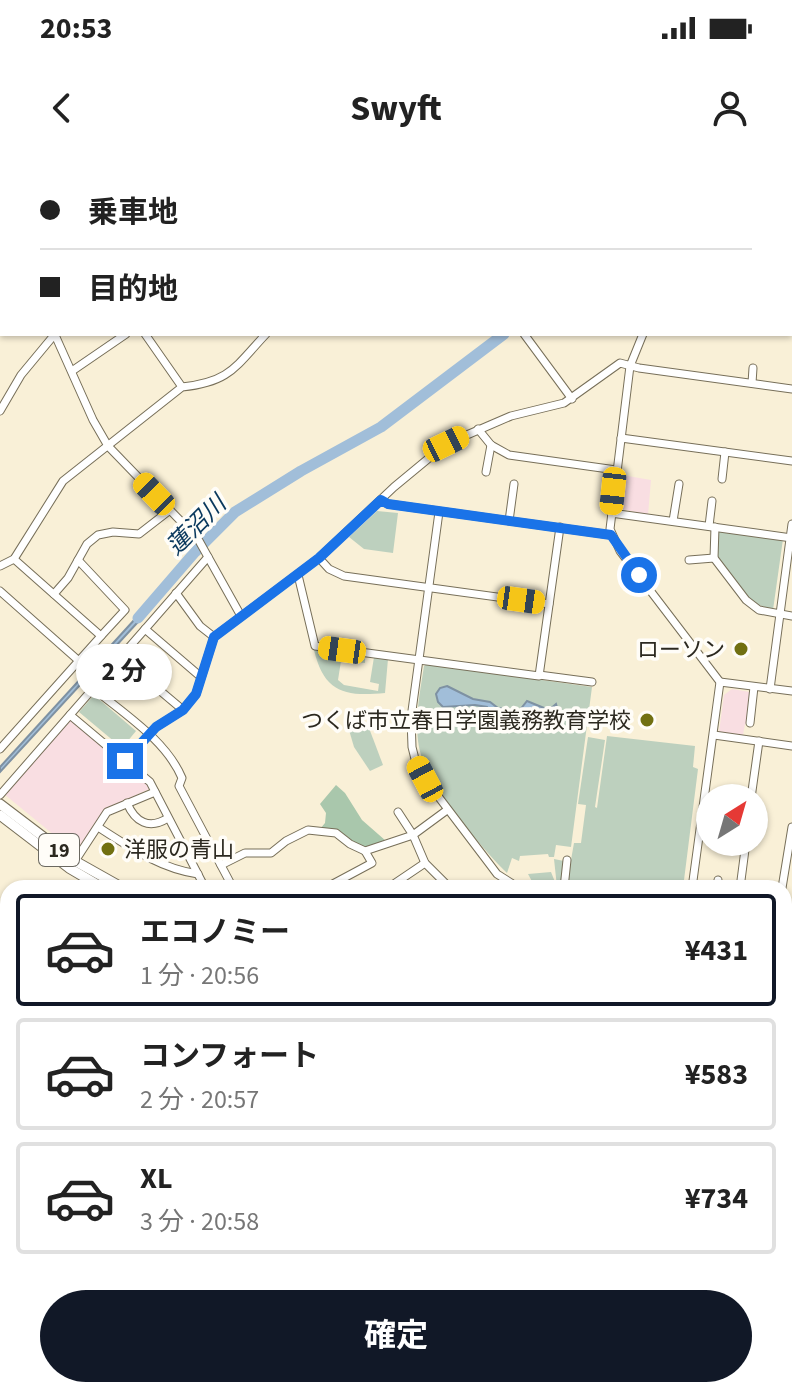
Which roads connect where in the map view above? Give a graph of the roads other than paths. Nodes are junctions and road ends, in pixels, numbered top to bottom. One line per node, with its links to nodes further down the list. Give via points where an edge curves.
1 (53, 336): 15 (street)
2 (56, 336): 10 (street)
3 (123, 336): 10 (street)
4 (146, 336): 12 (street)
5 (264, 336): 12 (street, via 224,378)
6 (525, 336): 14 (street)
7 (642, 336): 8 (street)
8 (630, 366): 11 (street); 14 (street, via 616,364); 17 (street)
9 (753, 368): 11 (street)
10 (72, 371): 19 (street)
11 (752, 383): 13 (street)
12 (182, 387): 19 (street)
13 (792, 389)
14 (572, 399): 16 (street)
15 (0, 411)
16 (478, 429): 18 (street); 27 (street, via 446,444)
17 (621, 438): 20 (street); 22 (street)
18 (491, 445): 22 (street, via 509,455); 23 (street)
19 (108, 446): 29 (street); 42 (street, via 63,481)
20 (725, 452): 21 (street); 24 (street)
21 (792, 461)
22 (616, 470): 31 (street)
23 (486, 472)
24 (722, 479)
25 (514, 484): 32 (street)
26 (679, 484): 33 (street)
27 (381, 500): 30 (street); 40 (street)
28 (712, 501): 36 (street)
29 (170, 510): 39 (street); 43 (street, via 139,534 98,535)
30 (439, 512): 32 (street); 47 (street)
31 (611, 513): 33 (street); 37 (street)
32 (509, 521): 35 (street)
33 (673, 521): 36 (street)
34 (792, 524): 38 (street)
35 (560, 527): 37 (street); 51 (street)
36 (712, 527): 38 (street); 41 (street)
37 (611, 535): 64 (street)
38 (791, 537): 52 (street)
39 (207, 554): 49 (street); 53 (street)
40 (319, 558): 46 (street); 47 (street, via 344,576)
41 (714, 558): 44 (street); 52 (street, via 751,606)
42 (14, 559): 45 (street); 50 (street)
43 (78, 560): 50 (street); 56 (street, via 125,610)
44 (689, 560)
45 (0, 566)
46 (298, 575): 53 (street); 59 (street, via 315,646)
47 (429, 587): 51 (street); 59 (street)
48 (0, 591): 60 (street)
49 (176, 593): 55 (street); 57 (street)
50 (54, 594): 56 (street)
51 (549, 604): 61 (street)
52 (780, 614): 54 (street); 67 (street)
53 (241, 616): 57 (street)
54 (792, 616)
55 (145, 629): 58 (street); 62 (street)
56 (101, 636): 60 (street)
57 (214, 637): 62 (street)
58 (120, 657): 66 (street); 69 (street)
59 (419, 660): 61 (street); 83 (street, via 412,747 416,763)
60 (79, 661): 76 (street)
61 (539, 675): 63 (street)
62 (201, 677): 69 (street)
63 (592, 682)
64 (720, 682): 65 (street); 73 (street)
65 (754, 687): 67 (street); 71 (street)
66 (93, 688): 70 (street); 72 (street)
67 (770, 689): 68 (street)
68 (792, 691)
69 (183, 710): 72 (street)
70 (70, 715): 77 (street); 80 (street)
71 (750, 723)
72 (148, 734): 77 (street); 95 (street, via 179,772 179,786)
73 (714, 735): 74 (street); 107 (street)
74 (759, 741): 75 (street); 78 (street)
75 (792, 746)
76 (0, 749)
77 (125, 761): 79 (street)
78 (753, 784)
79 (155, 792): 81 (street); 86 (street)
80 (0, 795)
81 (127, 803): 86 (street, via 142,822); 87 (street, via 107,812)
82 (0, 804): 93 (main road, 19)
83 (447, 810): 89 (street); 105 (street)
84 (398, 812): 89 (street)
85 (0, 815): 98 (main road, 19)
86 (168, 818): 97 (street)
87 (98, 827): 93 (street); 97 (street, via 140,854)
88 (792, 827): 96 (street)
89 (413, 835): 90 (street); 94 (street)
90 (365, 851): 95 (street, via 336,833 308,830 271,853 245,853); 102 (street, via 372,863)
91 (744, 856): 108 (street)
92 (567, 860): 106 (street)
93 (75, 861): 99 (main road, 19)
94 (425, 863): 103 (street); 104 (street)
95 (221, 865): 101 (street)
96 (788, 866)
97 (198, 874): 100 (street)
98 (89, 880)
99 (109, 880)
100 (201, 880)
101 (229, 880)
102 (340, 880)
103 (402, 880)
104 (442, 880)
105 (504, 880)
106 (565, 880)
107 (693, 880)
108 (741, 880)

